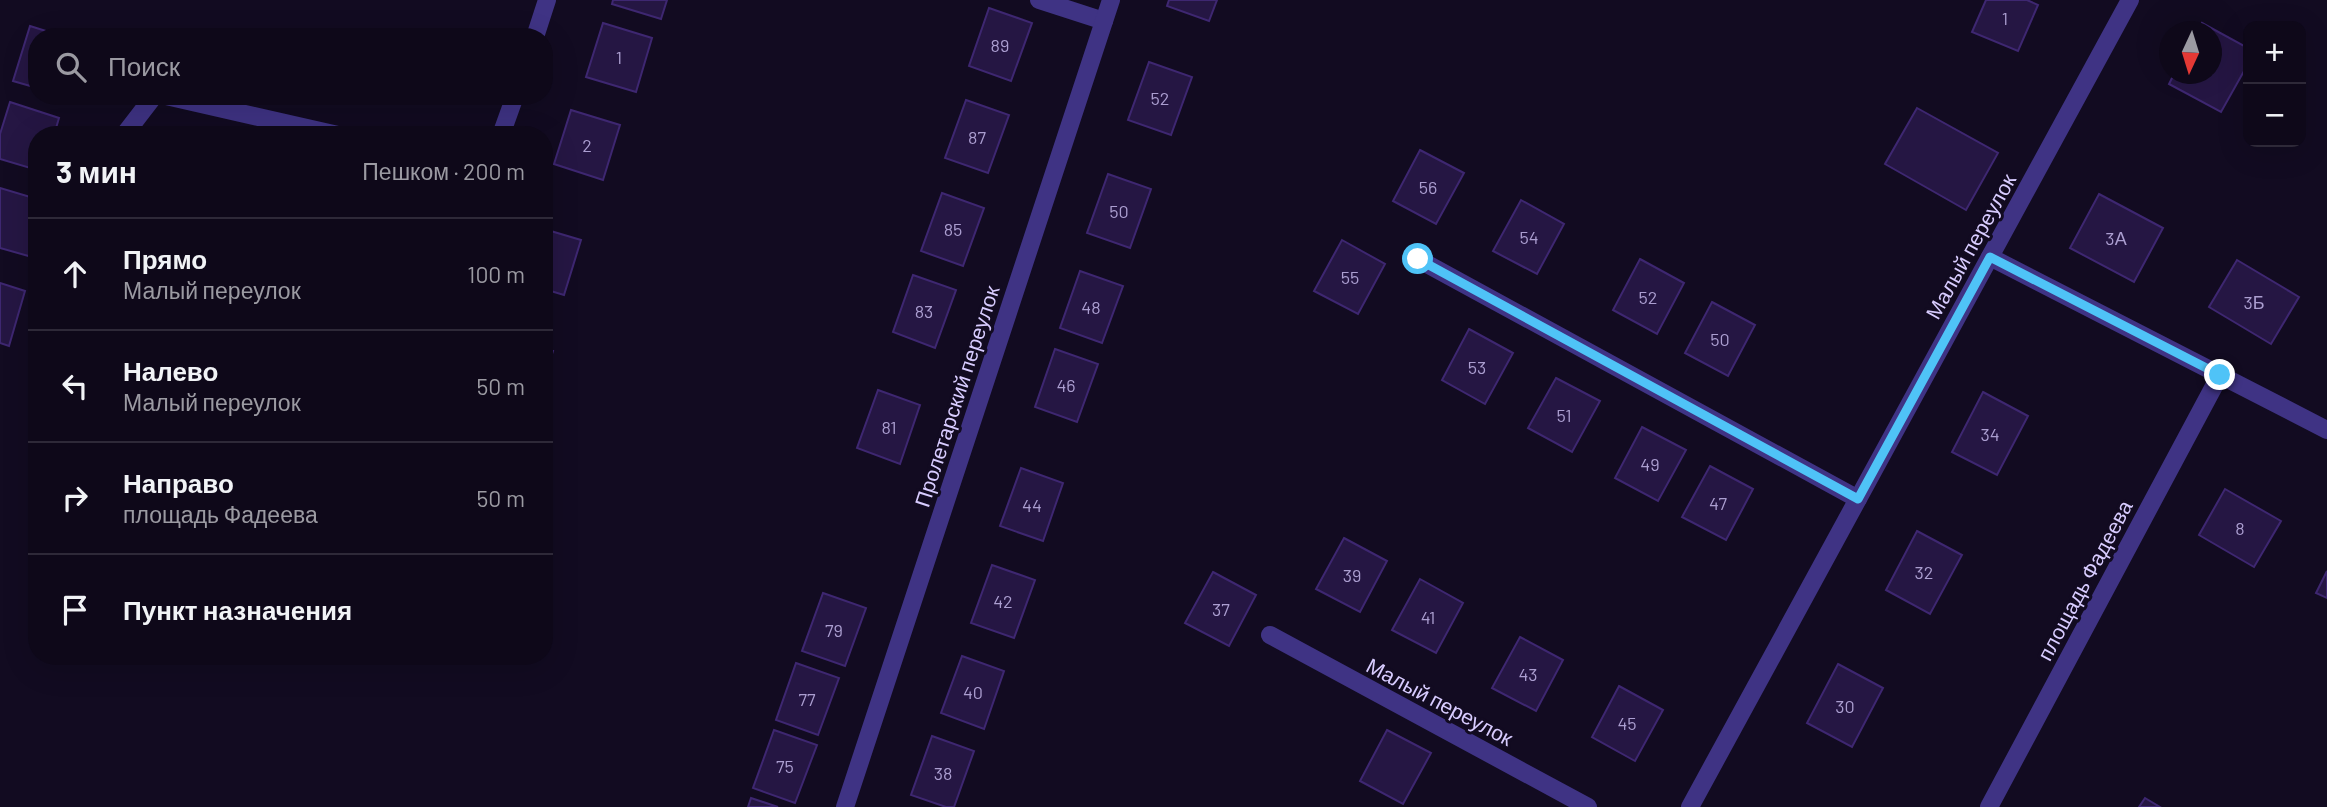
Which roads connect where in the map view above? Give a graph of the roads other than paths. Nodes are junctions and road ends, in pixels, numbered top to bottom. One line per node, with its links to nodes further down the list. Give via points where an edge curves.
1 (547, 0): 6 (street)
2 (1039, 0): 5 (street)
3 (1111, 0): 5 (street, Пролетарский переулок)
4 (2124, 5): 13 (street, Малый переулок)
5 (1104, 21): 19 (street, Пролетарский переулок)
6 (538, 28)
7 (147, 105): 10 (street)
8 (206, 105): 11 (street)
9 (512, 105): 12 (street)
10 (131, 126)
11 (298, 126)
12 (505, 126)
13 (1990, 257): 15 (street); 17 (street, Малый переулок)
14 (1418, 259): 17 (street)
15 (2220, 375): 16 (street); 22 (street, площадь Фадеева)
16 (2327, 430)
17 (1858, 499): 21 (street, Малый переулок)
18 (1270, 635): 20 (street, Малый переулок)
19 (845, 807)
20 (1588, 807)
21 (1690, 807)
22 (1989, 807)

